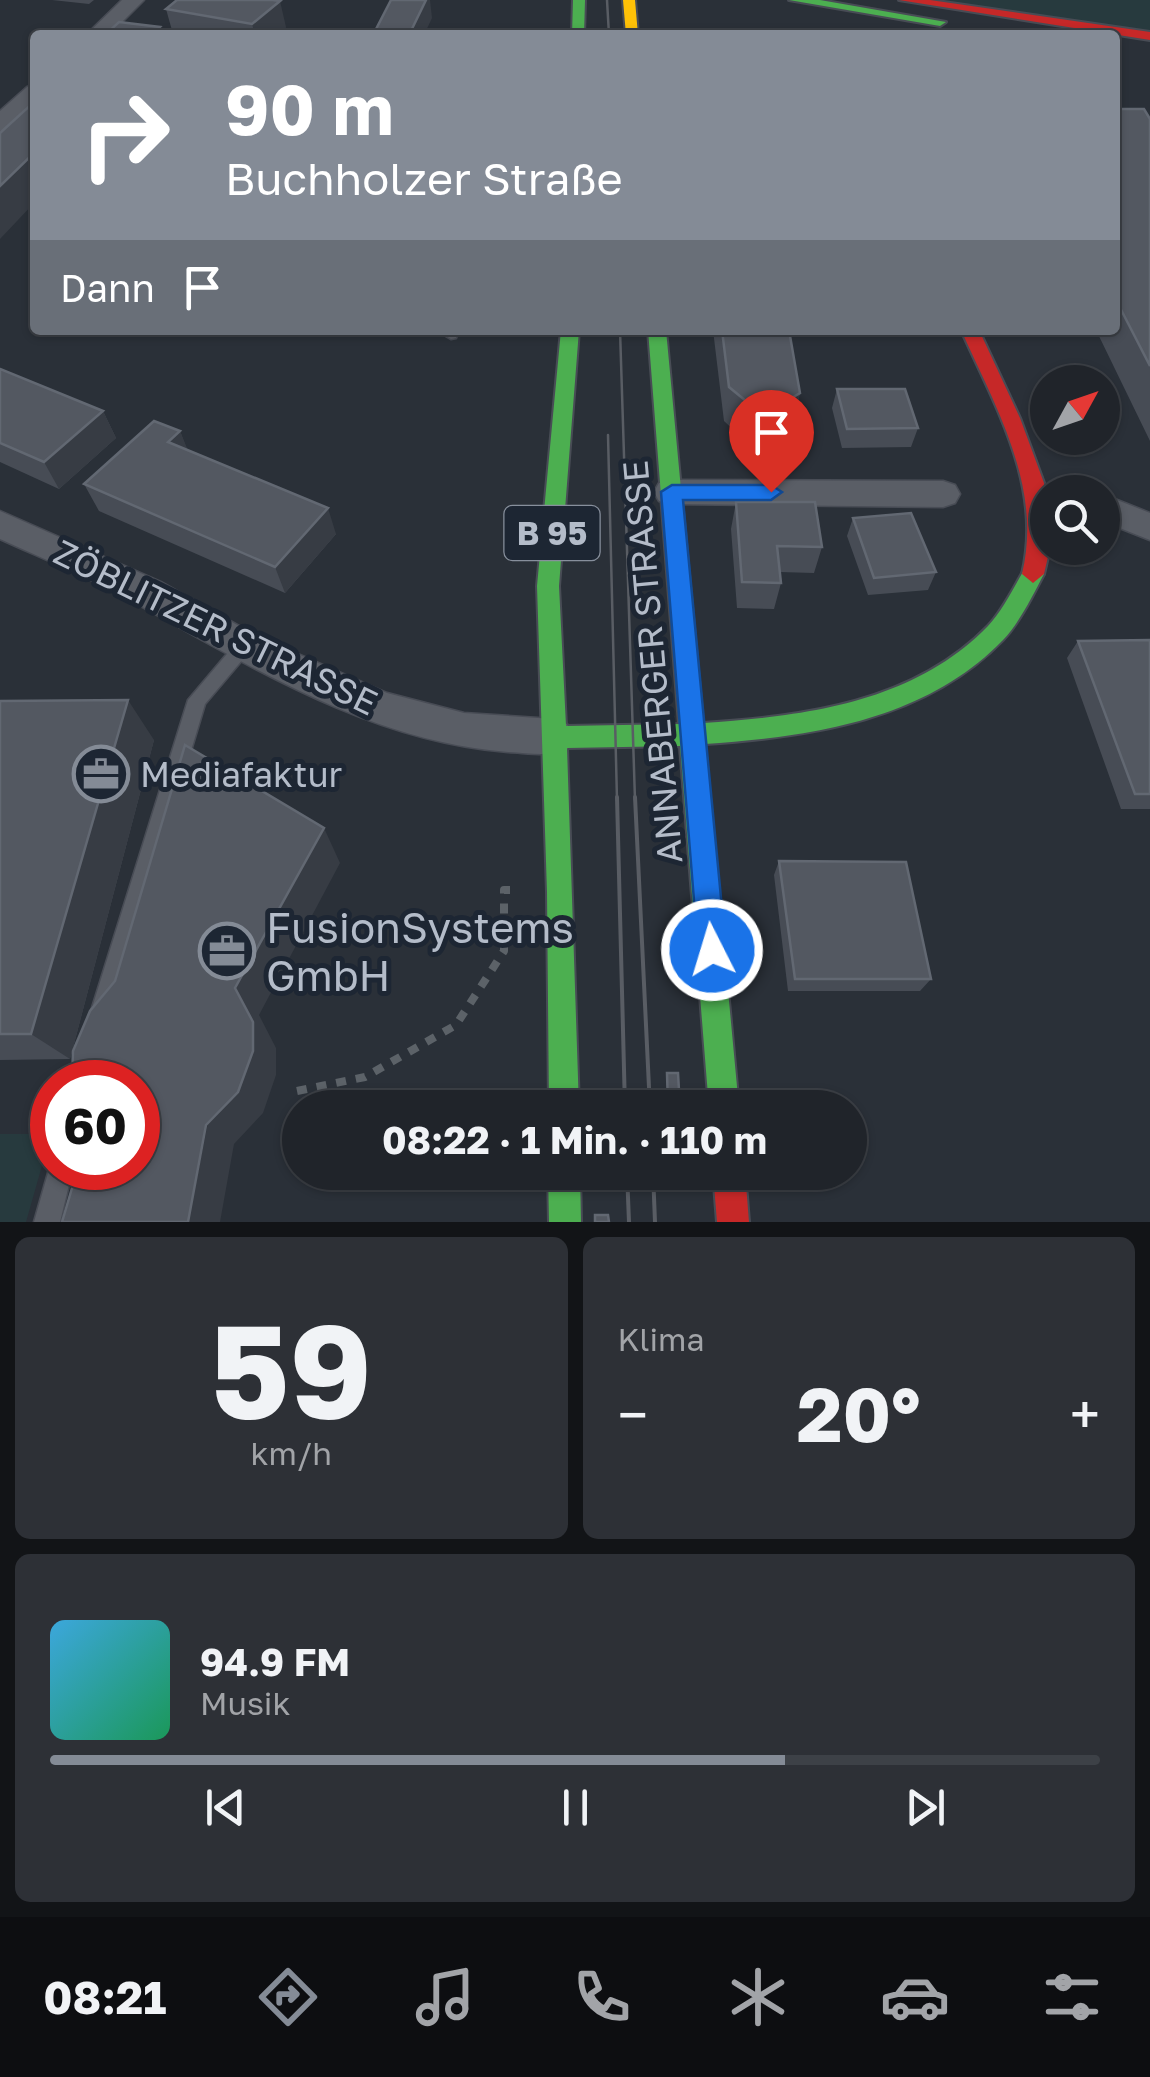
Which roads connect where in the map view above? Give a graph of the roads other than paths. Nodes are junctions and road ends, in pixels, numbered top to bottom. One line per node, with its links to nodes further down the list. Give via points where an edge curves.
1 (134, 0): 7 (street)
2 (578, 0): 8 (main road)
3 (629, 0): 9 (main road)
4 (784, 0): 10 (main road)
5 (795, 0): 6 (main road)
6 (897, 7): 11 (main road); 12 (main road); 13 (main road, via 994,14)
7 (101, 30)
8 (578, 30)
9 (632, 30)
10 (848, 30)
11 (856, 30)
12 (1001, 30)
13 (1070, 30)
14 (1150, 33): 15 (main road)
15 (1120, 39)
16 (1120, 41): 17 (main road)
17 (1150, 54)
18 (30, 97): 19 (street)
19 (0, 124)
20 (570, 335): 32 (main road, B 95, via 548,586)
21 (658, 335): 24 (main road, ANNABERGER STRASSE)
22 (972, 335): 23 (main road)
23 (1033, 475)
24 (672, 492): 25 (street); 31 (main road, ANNABERGER STRASSE)
25 (943, 494)
26 (1120, 514): 28 (street)
27 (0, 524): 30 (street, ZÖBLITZER STRASSE, via 148,592)
28 (1150, 527)
29 (1036, 565): 31 (main road, via 1010,623 956,672 885,704 817,722)
30 (243, 647): 32 (street, ZÖBLITZER STRASSE, via 399,714 464,732); 33 (lane, via 197,700)
31 (693, 731): 32 (main road); 35 (main road, ANNABERGER STRASSE)
32 (552, 737): 34 (main road, B 95)
33 (98, 1028)
34 (564, 1090)
35 (723, 1090)
36 (55, 1190): 39 (lane)
37 (564, 1190): 40 (main road)
38 (730, 1190): 41 (main road)
39 (46, 1222)
40 (565, 1222)
41 (733, 1222)

